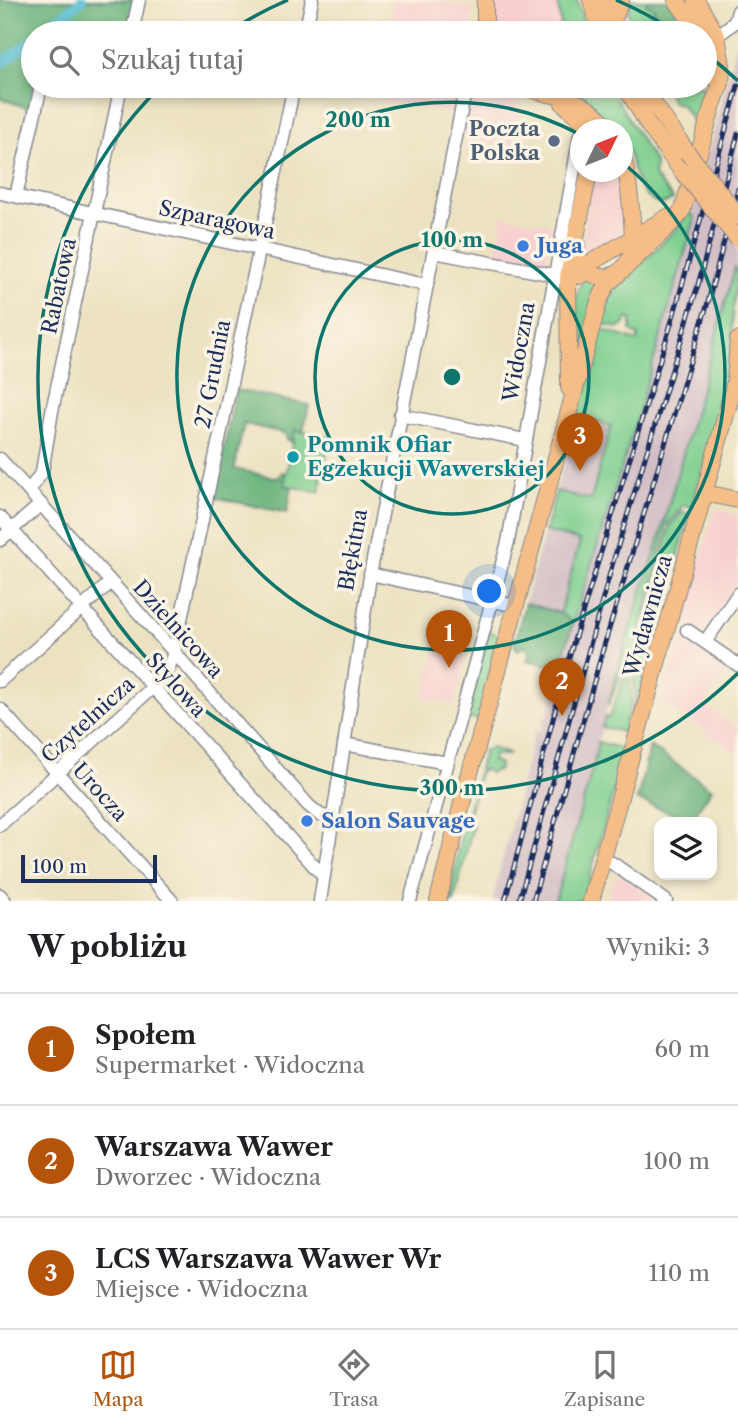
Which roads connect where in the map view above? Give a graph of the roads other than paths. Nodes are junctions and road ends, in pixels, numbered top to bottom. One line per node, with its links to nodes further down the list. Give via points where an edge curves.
1 (139, 0): 10 (street)
2 (312, 0): 11 (street)
3 (485, 0): 12 (main road)
4 (591, 0): 13 (main road)
5 (604, 0): 14 (main road)
6 (621, 0): 15 (main road)
7 (677, 0): 16 (main road)
8 (696, 0): 17 (main road)
9 (738, 11): 18 (street, via 735,22)
10 (135, 21)
11 (308, 21)
12 (485, 21)
13 (604, 21)
14 (608, 21)
15 (613, 21)
16 (692, 21)
17 (704, 21)
18 (717, 36)
19 (38, 98): 35 (street)
20 (118, 98): 37 (street, Rabatowa)
21 (291, 98): 43 (street, 27 Grudnia)
22 (464, 98): 44 (street, Błękitna)
23 (555, 98): 28 (main road)
24 (565, 98): 29 (main road)
25 (632, 98): 42 (main road, bridge, via 681,170)
26 (650, 98): 38 (main road, bridge)
27 (713, 98): 34 (main road)
28 (581, 119)
29 (598, 119)
30 (571, 182): 47 (street, Widoczna)
31 (587, 182): 40 (main road, Widoczna)
32 (628, 182): 36 (main road, Widoczna)
33 (0, 193): 35 (street, Szparagowa)
34 (689, 194): 39 (main road); 46 (main road, Widoczna, via 675,220)
35 (16, 197): 37 (street, Szparagowa)
36 (631, 212): 39 (main road, via 651,225); 41 (main road, Widoczna)
37 (94, 214): 43 (street, Szparagowa); 55 (street, Rabatowa, via 42,472)
38 (738, 215)
39 (661, 222): 41 (main road)
40 (578, 232): 45 (main road, via 578,256); 49 (main road, Widoczna, via 569,267)
41 (633, 239): 45 (main road); 46 (main road, Widoczna, via 631,258)
42 (738, 239)
43 (258, 248): 48 (street, Szparagowa); 70 (street, 27 Grudnia)
44 (434, 252): 47 (street); 48 (street, Błękitna)
45 (585, 269): 46 (main road, via 600,277); 49 (main road, Widoczna)
46 (622, 270): 52 (main road, Widoczna, via 598,301)
47 (554, 275): 53 (street, Widoczna)
48 (426, 285): 51 (street, Błękitna)
49 (568, 304): 52 (main road, Widoczna, via 570,370)
50 (738, 340): 56 (main road, Wydawnicza, via 735,382)
51 (400, 415): 53 (street); 62 (street, Błękitna)
52 (565, 425): 66 (main road, Widoczna)
53 (525, 440): 65 (street, Widoczna, via 508,542)
54 (0, 458): 55 (street, Dzielnicowa)
55 (29, 491): 58 (street, Dzielnicowa)
56 (705, 493): 57 (main road); 81 (main road, Wydawnicza)
57 (738, 500)
58 (41, 504): 60 (street); 63 (street, Dzielnicowa)
59 (0, 517): 60 (street, Stylowa)
60 (12, 530): 61 (street); 67 (street, Stylowa)
61 (0, 540)
62 (370, 574): 65 (street); 76 (street, Błękitna)
63 (111, 582): 67 (street); 70 (street, Dzielnicowa)
64 (738, 594): 69 (street)
65 (492, 600): 66 (street); 77 (street, Widoczna)
66 (516, 606): 88 (main road, Widoczna)
67 (82, 609): 73 (street); 74 (street, Stylowa)
68 (687, 630): 69 (street)
69 (705, 642): 71 (street)
70 (174, 652): 72 (street, 27 Grudnia); 79 (street, Dzielnicowa, via 308,804)
71 (738, 665)
72 (168, 670): 74 (street, Czytelnicza)
73 (0, 681)
74 (152, 688): 78 (street, Czytelnicza); 82 (street, Stylowa)
75 (0, 709): 78 (street, Urocza)
76 (344, 744): 77 (street); 79 (street, Błękitna)
77 (447, 763): 87 (street, Widoczna)
78 (57, 773): 80 (street, Czytelnicza); 85 (street, Urocza)
79 (331, 819): 82 (street, Błękitna)
80 (0, 825)
81 (602, 860): 89 (main road, Wydawnicza); 90 (street)
82 (324, 877): 86 (street, Błękitna)
83 (0, 895): 84 (street)
84 (5, 901)
85 (172, 901)
86 (320, 901)
87 (410, 901)
88 (438, 901)
89 (591, 901)
90 (666, 901)

